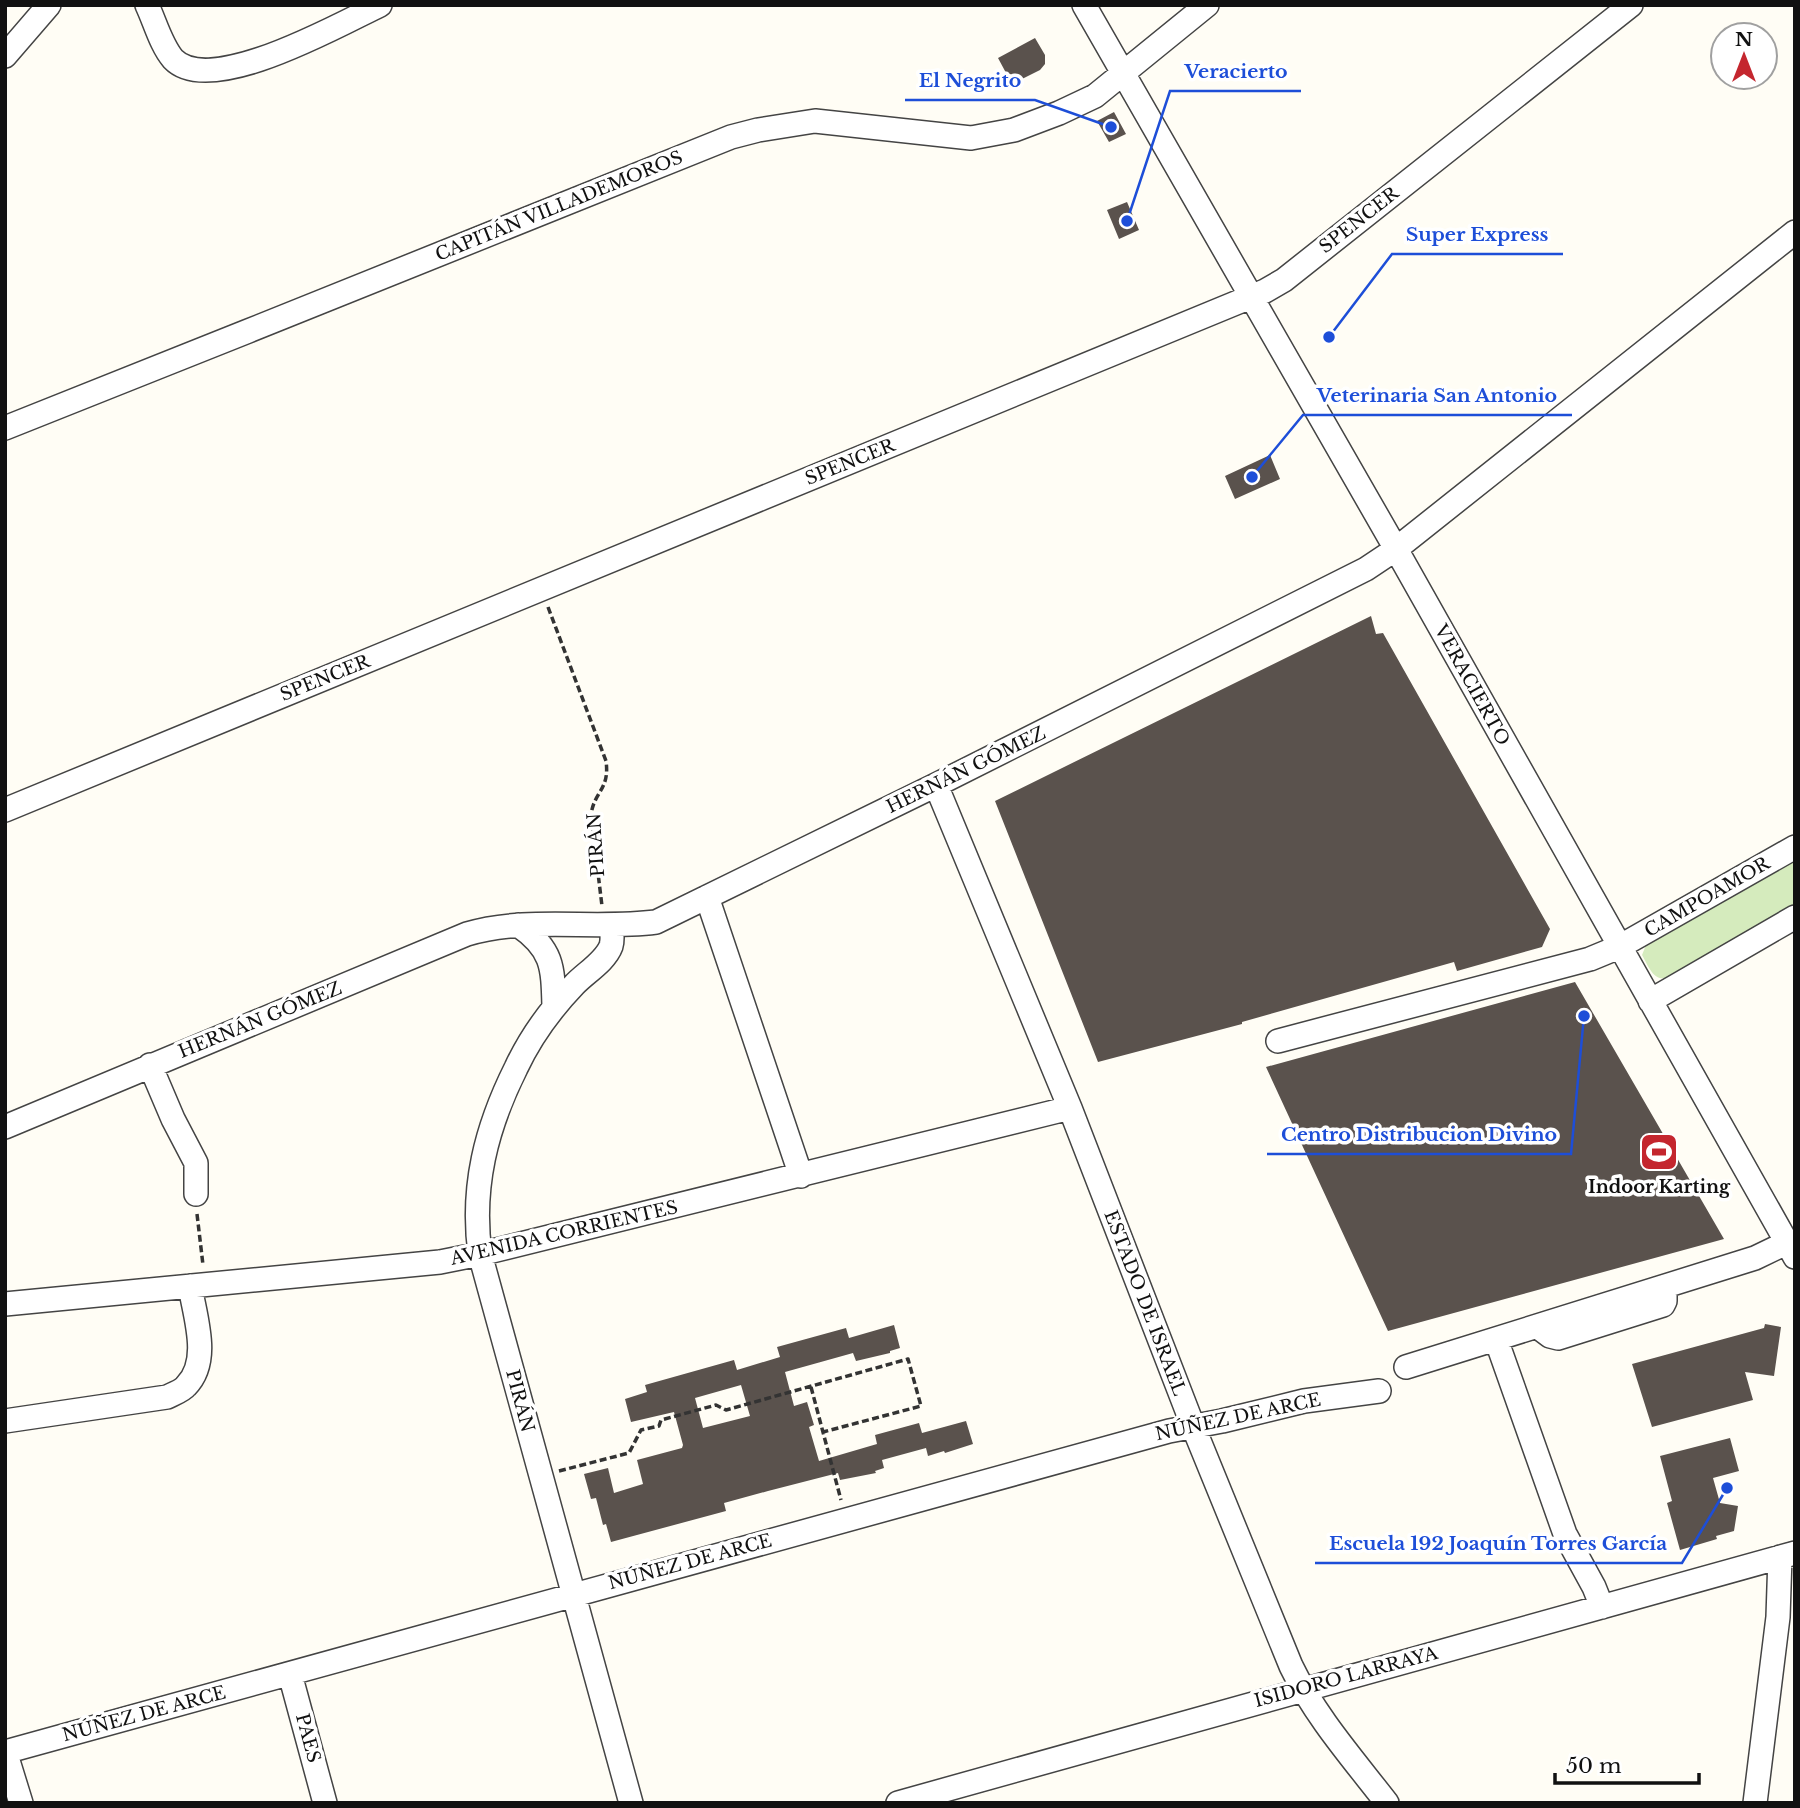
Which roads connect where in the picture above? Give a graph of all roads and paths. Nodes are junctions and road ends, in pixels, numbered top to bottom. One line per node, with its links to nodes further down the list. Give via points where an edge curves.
1 (49, 5): 7 (street)
2 (147, 5): 3 (street, via 172,58 190,69 206,71 247,64)
3 (380, 5)
4 (1084, 5): 8 (street, VERACIERTO)
5 (1207, 5): 8 (street, CAPITÁN VILLADEMOROS)
6 (1631, 5): 10 (street, SPENCER, via 1284,279)
7 (5, 56)
8 (1122, 72): 10 (street, VERACIERTO); 11 (street, CAPITÁN VILLADEMOROS, via 1095,96 996,135 946,137 815,121 731,137)
9 (1795, 232): 12 (street, HERNÁN GÓMEZ)
10 (1252, 297): 12 (street, VERACIERTO); 13 (street, SPENCER)
11 (5, 428)
12 (1396, 550): 14 (street, HERNÁN GÓMEZ); 21 (street, VERACIERTO)
13 (541, 589): 15 (street, SPENCER); 20 (path, PIRÁN, via 606,761 605,787 591,815 603,907)
14 (936, 785): 17 (street, HERNÁN GÓMEZ); 26 (street, ESTADO DE ISRAEL)
15 (5, 810)
16 (1795, 847): 21 (street, CAMPOAMOR)
17 (707, 897): 20 (street, HERNÁN GÓMEZ, via 656,922); 28 (street)
18 (1795, 917): 22 (street)
19 (518, 925): 20 (street, HERNÁN GÓMEZ); 23 (street, via 549,956); 25 (street, HERNÁN GÓMEZ, via 467,934)
20 (611, 925): 23 (street, PIRÁN, via 612,945 606,955)
21 (1619, 947): 22 (street, VERACIERTO); 24 (street, CAMPOAMOR, via 1590,959)
22 (1650, 1000): 30 (street, VERACIERTO)
23 (554, 1007): 31 (street, PIRÁN, via 516,1066 485,1146 476,1209)
24 (1278, 1041)
25 (150, 1065): 27 (street, HERNÁN GÓMEZ); 29 (street, via 196,1163)
26 (1070, 1108): 28 (street, AVENIDA CORRIENTES); 39 (street, ESTADO DE ISRAEL)
27 (5, 1127)
28 (801, 1176): 31 (street, AVENIDA CORRIENTES)
29 (196, 1194): 32 (path)
30 (1791, 1250): 34 (street, via 1665,1287 1663,1305 1558,1338 1538,1326)
31 (480, 1254): 32 (street, AVENIDA CORRIENTES, via 440,1262); 41 (street, PIRÁN)
32 (198, 1285): 33 (street, AVENIDA CORRIENTES); 38 (street, via 200,1357 185,1388 167,1397)
33 (5, 1304)
34 (1496, 1339): 35 (street); 45 (street, via 1565,1534)
35 (1406, 1367)
36 (811, 1387): 40 (path); 40 (path, via 908,1359 921,1406); 41 (path, via 726,1410 716,1405 662,1420 659,1426 641,1430 629,1453)
37 (1379, 1391): 39 (street, NÚÑEZ DE ARCE, via 1304,1401)
38 (5, 1421)
39 (1193, 1426): 42 (street, NÚÑEZ DE ARCE); 47 (street, ESTADO DE ISRAEL)
40 (822, 1432): 42 (path)
41 (540, 1475): 44 (street, PIRÁN)
42 (846, 1520): 44 (street, NÚÑEZ DE ARCE)
43 (1788, 1555): 45 (street, ISIDORO LARRAYA); 55 (street)
44 (573, 1594): 46 (street, NÚÑEZ DE ARCE); 52 (street, PIRÁN)
45 (1602, 1606): 47 (street, ISIDORO LARRAYA)
46 (290, 1674): 48 (street, NÚÑEZ DE ARCE); 51 (street, PAES)
47 (1302, 1689): 49 (street, ISIDORO LARRAYA); 54 (street, ESTADO DE ISRAEL)
48 (5, 1752): 50 (street)
49 (933, 1798): 53 (street, ISIDORO LARRAYA)
50 (20, 1803)
51 (326, 1803)
52 (631, 1803)
53 (898, 1803)
54 (1387, 1803)
55 (1755, 1803)

